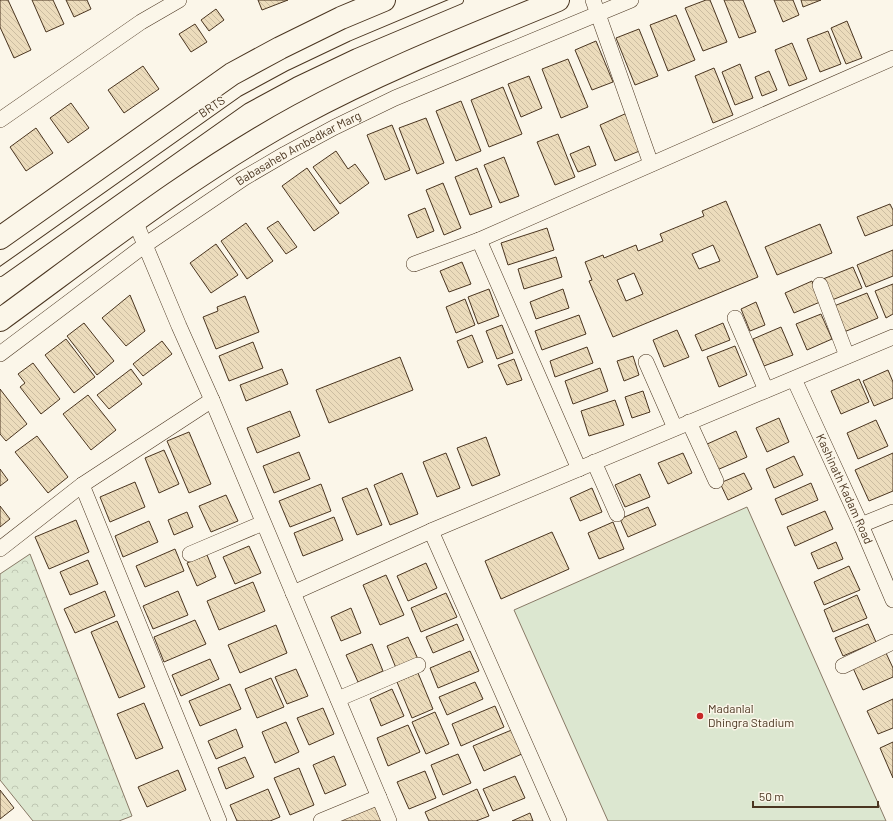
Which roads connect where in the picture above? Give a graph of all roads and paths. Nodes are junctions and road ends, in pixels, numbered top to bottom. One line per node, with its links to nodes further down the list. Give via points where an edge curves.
1 (179, 0): 8 (street, via 141,22)
2 (384, 0): 11 (main road, via 293,41 232,74)
3 (459, 0): 15 (lane, BRTS, via 352,45 290,74 243,100)
4 (558, 0): 10 (main road, via 369,79 299,116 200,177)
5 (631, 0): 6 (street, Babasaheb Ambedkar Marg)
6 (596, 7): 9 (street); 13 (street, Babasaheb Ambedkar Marg, via 335,127 244,178)
7 (893, 58): 9 (street)
8 (0, 120)
9 (651, 164): 12 (street)
10 (136, 221): 13 (street); 18 (main road)
11 (0, 238)
12 (479, 240): 14 (street); 29 (street)
13 (145, 245): 20 (street, Babasaheb Ambedkar Marg); 25 (street)
14 (414, 264)
15 (0, 272)
16 (820, 285): 21 (street)
17 (735, 318): 24 (street)
18 (0, 320)
19 (893, 337): 21 (street)
20 (0, 354)
21 (847, 356): 23 (street)
22 (646, 362): 27 (street)
23 (794, 379): 24 (street); 35 (street, Kashinath Kadam Road)
24 (766, 390): 26 (street)
25 (212, 400): 31 (street); 34 (street)
26 (689, 422): 27 (street); 30 (street)
27 (675, 428): 28 (street)
28 (594, 462): 29 (street); 33 (street)
29 (579, 469): 36 (street)
30 (716, 481)
31 (82, 485): 37 (street); 46 (street)
32 (893, 512): 35 (street)
33 (617, 514)
34 (263, 523): 38 (street); 39 (street)
35 (861, 525): 40 (street, Kashinath Kadam Road)
36 (431, 531): 39 (street); 49 (street)
37 (0, 549)
38 (190, 554)
39 (293, 593): 44 (street)
40 (893, 600)
41 (893, 642): 43 (street)
42 (418, 665): 44 (street)
43 (843, 666)
44 (338, 699): 45 (street)
45 (379, 797): 47 (street); 48 (street)
46 (220, 821)
47 (321, 821)
48 (389, 821)
49 (559, 821)

